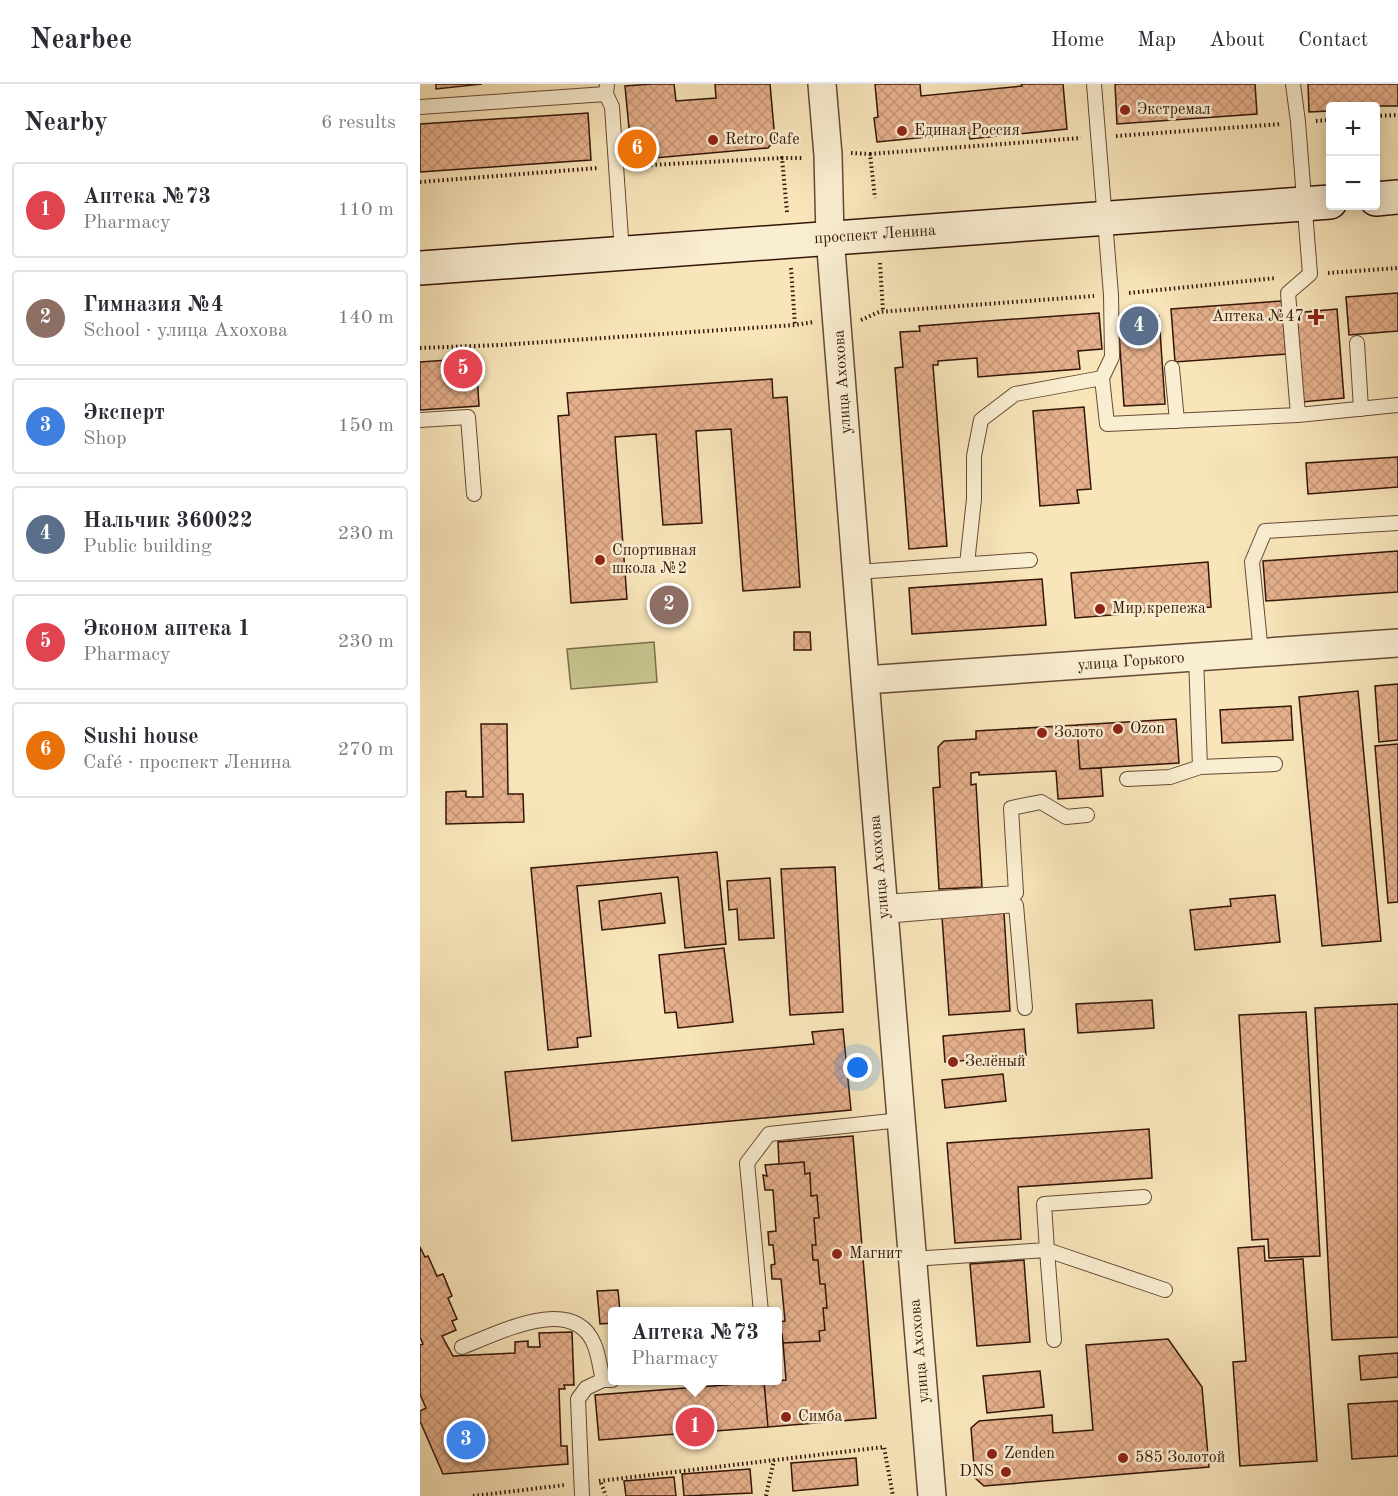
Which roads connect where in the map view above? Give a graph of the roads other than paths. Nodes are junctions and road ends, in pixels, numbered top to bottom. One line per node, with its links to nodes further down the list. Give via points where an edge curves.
1 (822, 84): 10 (street, улица Ахохова)
2 (1094, 84): 9 (lane)
3 (1293, 84): 8 (lane)
4 (606, 89): 5 (lane); 11 (lane, via 612,107)
5 (420, 106)
6 (1398, 197): 7 (main road)
7 (1380, 199)
8 (1317, 203): 9 (main road, проспект Ленина); 18 (lane, via 1310,274 1288,292)
9 (1103, 218): 10 (main road, проспект Ленина); 15 (lane, via 1111,295 1112,357)
10 (830, 237): 11 (main road, проспект Ленина); 25 (street, улица Ахохова)
11 (622, 253): 12 (main road, проспект Ленина)
12 (420, 268)
13 (1357, 343): 17 (lane)
14 (1172, 368): 20 (lane)
15 (1102, 378): 20 (lane, via 1107,424); 24 (lane, via 1015,394 981,420 974,456)
16 (1398, 405): 17 (lane)
17 (1361, 409): 18 (lane)
18 (1298, 415): 20 (lane)
19 (420, 420): 21 (lane, via 468,417)
20 (1177, 421)
21 (474, 494)
22 (1398, 523): 27 (lane, via 1265,531 1252,562)
23 (1030, 560): 24 (lane)
24 (967, 564): 25 (lane)
25 (856, 572): 29 (street, улица Ахохова)
26 (1398, 643): 27 (street, улица Горького)
27 (1261, 653): 28 (street, улица Горького)
28 (1196, 657): 29 (street, улица Горького); 31 (lane)
29 (864, 680): 34 (street, улица Ахохова)
30 (1275, 764): 31 (lane)
31 (1200, 767): 32 (lane, via 1170,777)
32 (1127, 779)
33 (1088, 815): 34 (lane, via 1066,817 1041,802 1011,808 1016,893)
34 (883, 909): 35 (lane, via 1016,905); 36 (street, улица Ахохова)
35 (1025, 1008)
36 (901, 1120): 39 (street, улица Ахохова); 41 (lane, via 769,1134 747,1163)
37 (1144, 1197): 38 (lane, via 1044,1204)
38 (1047, 1250): 39 (lane); 40 (lane); 42 (lane)
39 (912, 1259): 46 (street, улица Ахохова)
40 (1165, 1290)
41 (761, 1307)
42 (1054, 1340)
43 (462, 1347): 44 (lane, via 531,1321 565,1319 581,1327 594,1343)
44 (608, 1380): 45 (lane, via 586,1388 578,1399)
45 (582, 1490)
46 (932, 1496)

